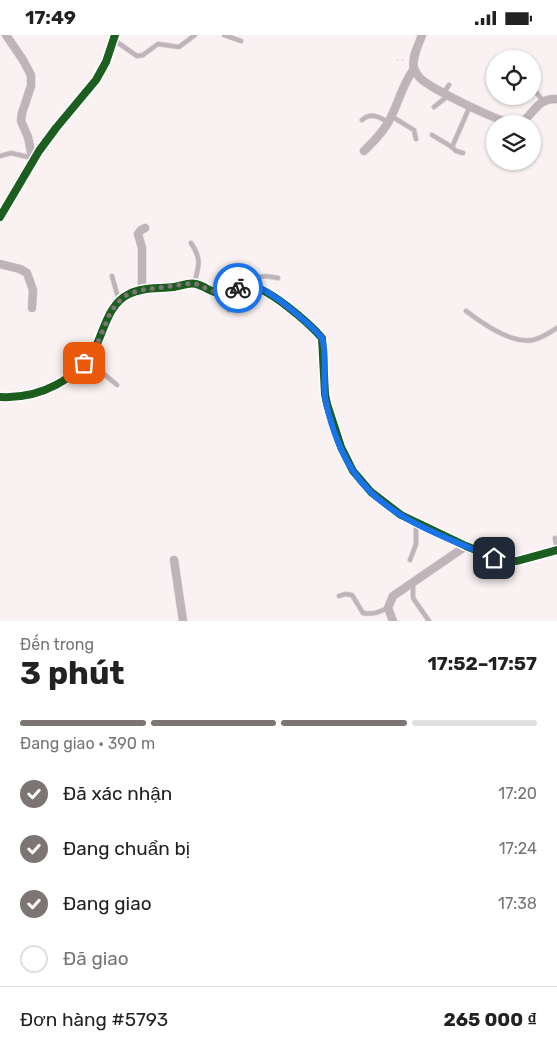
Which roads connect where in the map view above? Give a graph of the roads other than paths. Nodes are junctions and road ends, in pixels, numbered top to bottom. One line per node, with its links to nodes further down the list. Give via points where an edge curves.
1 (6, 35): 25 (street, via 32,79 21,121)
2 (195, 35): 5 (lane, via 179,47 158,44 137,56)
3 (224, 35): 6 (lane)
4 (422, 35): 7 (street)
5 (115, 37): 25 (street, via 96,80)
6 (241, 41)
7 (414, 69): 9 (street, via 424,81); 17 (street)
8 (449, 85): 9 (lane)
9 (446, 94): 13 (street); 14 (lane)
10 (541, 98): 12 (lane)
11 (557, 99): 12 (street)
12 (543, 101): 16 (street)
13 (470, 106): 15 (street); 21 (lane)
14 (434, 107)
15 (490, 115)
16 (529, 115)
17 (390, 119): 18 (lane, via 373,115); 20 (lane, via 414,130); 22 (street)
18 (362, 120)
19 (432, 135): 21 (lane)
20 (416, 139)
21 (452, 147): 23 (lane)
22 (364, 151)
23 (463, 153)
24 (0, 156): 25 (lane, via 11,153)
25 (32, 160): 26 (street)
26 (0, 217)
27 (145, 228): 34 (street, via 138,234 142,248)
28 (191, 243): 32 (lane, via 199,258)
29 (0, 265): 37 (street, via 27,273 33,290)
30 (112, 276): 36 (lane)
31 (278, 277): 33 (lane, via 255,277)
32 (194, 283): 34 (street); 35 (street, via 221,294)
33 (246, 285): 35 (street); 44 (street, via 273,297 322,338 327,404 348,462 371,492)
34 (142, 290): 36 (street)
35 (227, 293): 38 (lane)
36 (119, 301): 41 (street)
37 (32, 308)
38 (229, 310)
39 (466, 311): 40 (lane, via 479,321 523,341 538,339)
40 (557, 328)
41 (84, 363): 42 (lane); 43 (street, via 64,382 51,388 26,396)
42 (117, 385)
43 (0, 397)
44 (416, 523): 46 (street); 49 (lane, via 416,544)
45 (555, 538): 47 (lane)
46 (466, 546): 47 (street, via 510,561); 50 (street)
47 (557, 550)
48 (174, 560): 53 (street)
49 (410, 560)
50 (413, 583): 52 (street, via 393,596); 55 (lane, via 413,598)
51 (339, 596): 52 (lane, via 352,595 363,613 377,613)
52 (388, 608): 54 (street)
53 (184, 621)
54 (393, 621)
55 (429, 621)

